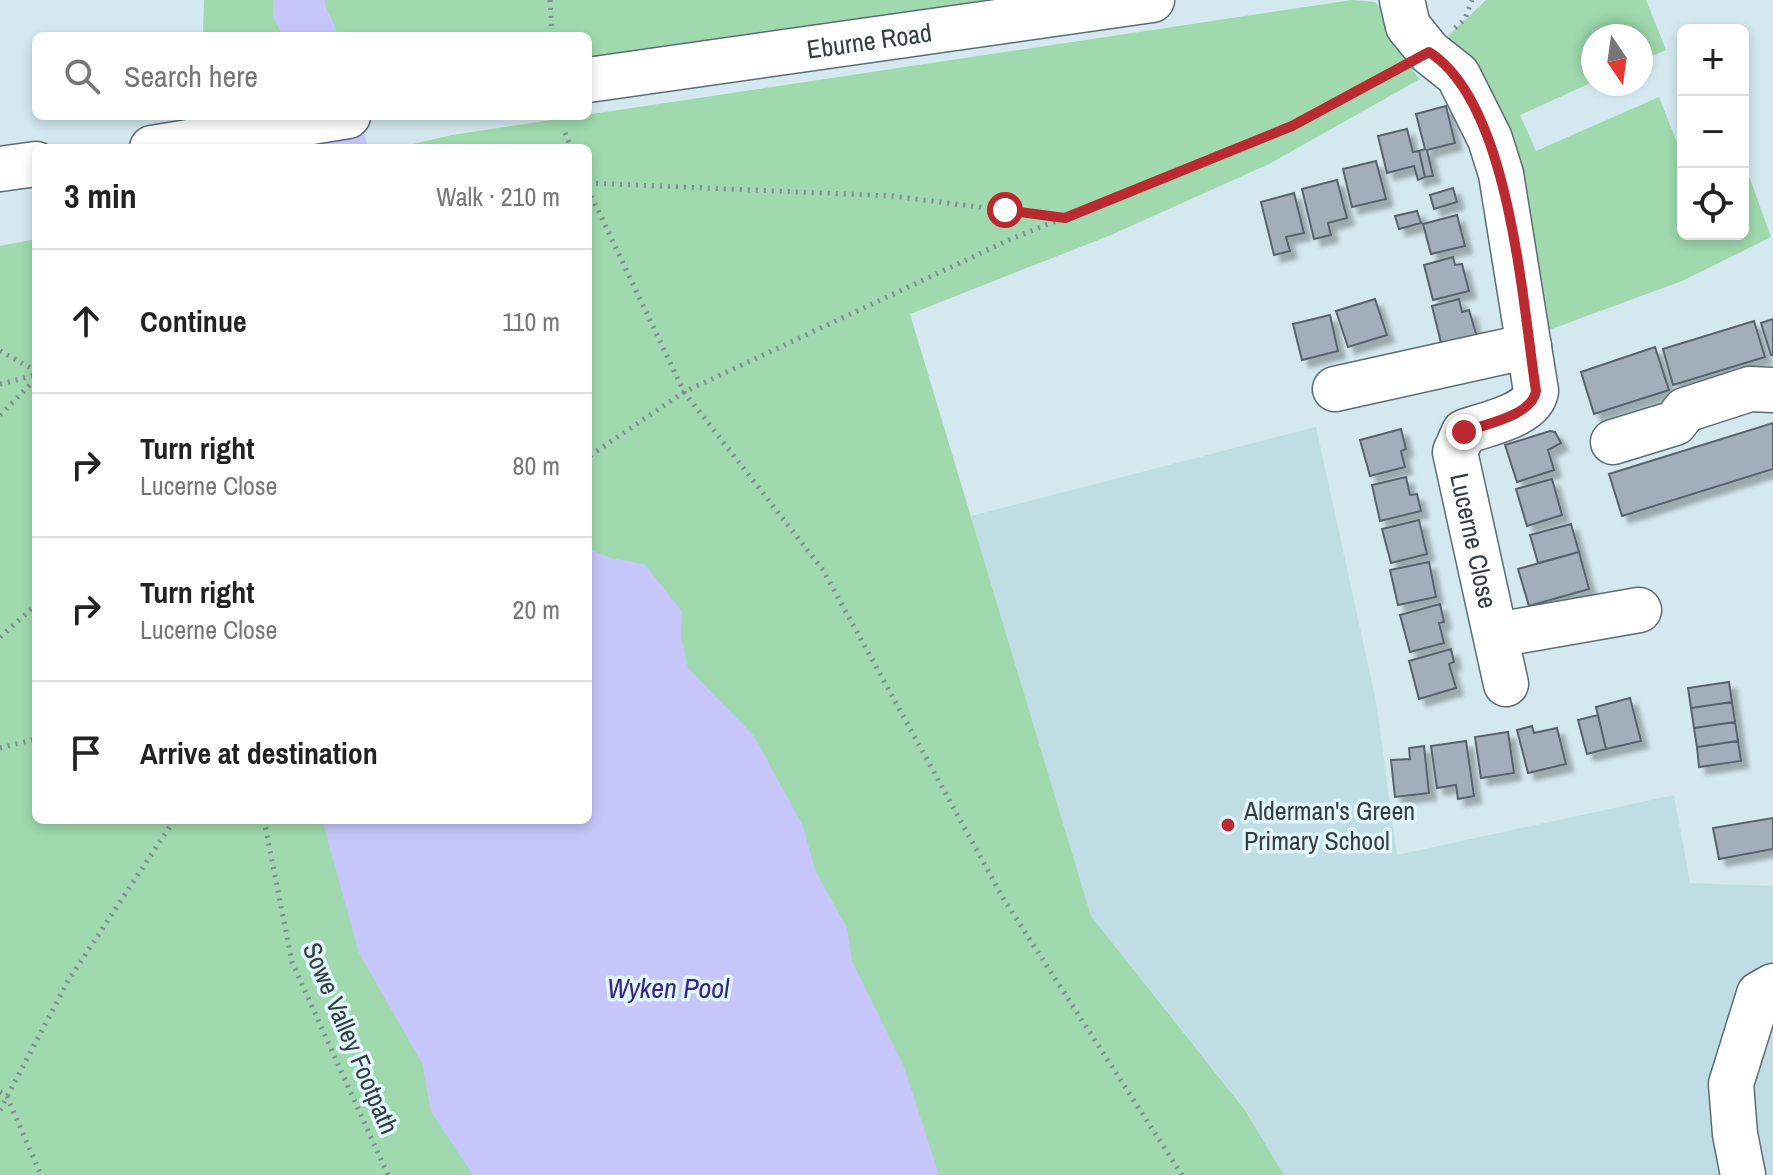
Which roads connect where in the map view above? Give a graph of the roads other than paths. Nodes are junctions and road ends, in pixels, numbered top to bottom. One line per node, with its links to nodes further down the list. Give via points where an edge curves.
1 (1152, 0): 3 (street, Eburne Road)
2 (1402, 0): 8 (street, Lucerne Close, via 1408,26 1458,75 1490,139 1501,174)
3 (592, 79)
4 (322, 120): 5 (street)
5 (176, 144)
6 (32, 165): 7 (street)
7 (0, 169)
8 (1529, 346): 9 (street); 13 (street, Lucerne Close, via 1534,401 1464,432 1455,452)
9 (1335, 389)
10 (1773, 390): 11 (street, via 1750,389 1685,410 1675,423)
11 (1613, 442)
12 (1639, 610): 13 (street, Lucerne Close)
13 (1496, 635): 14 (street, Lucerne Close)
14 (1506, 684)
15 (1773, 986): 16 (street, via 1759,994 1731,1084)
16 (1743, 1175)

